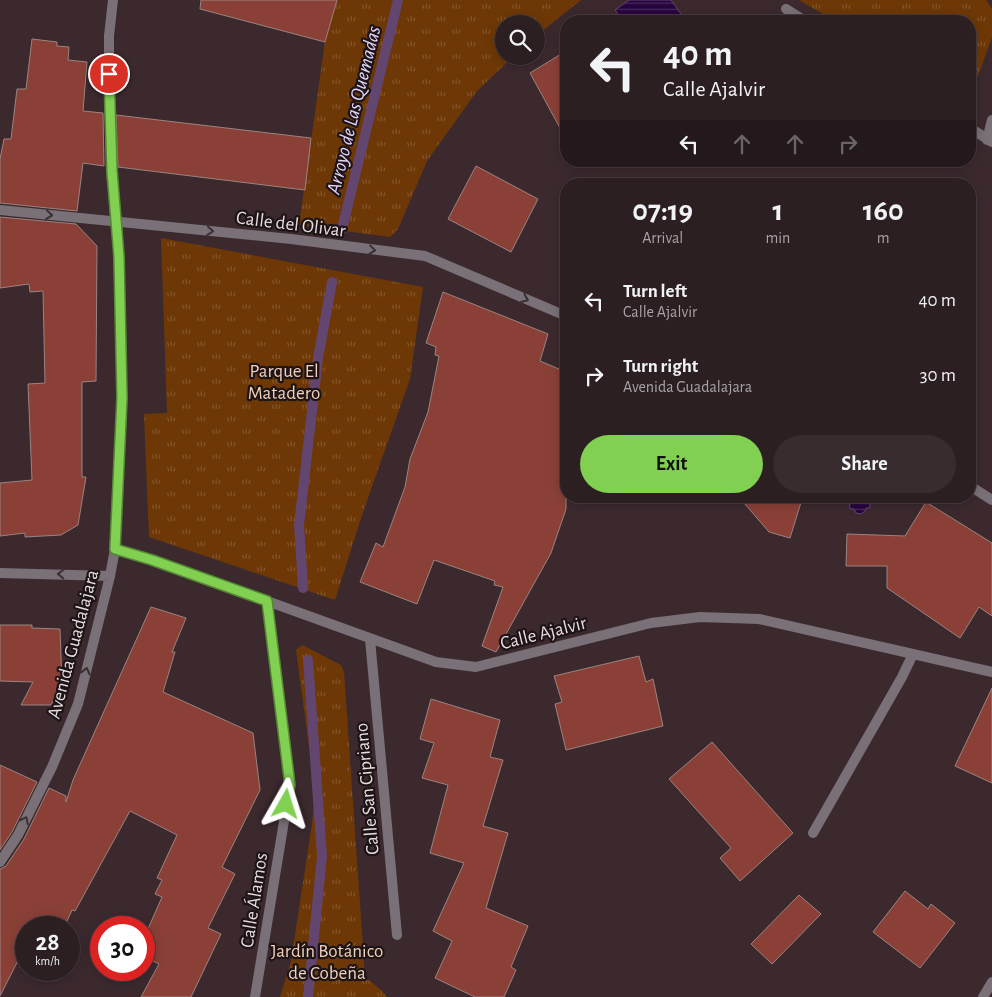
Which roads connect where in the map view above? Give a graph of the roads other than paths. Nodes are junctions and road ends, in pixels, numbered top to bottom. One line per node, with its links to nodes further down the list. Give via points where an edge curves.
1 (113, 0): 8 (street, Avenida Guadalajara, via 109,92)
2 (786, 9): 3 (street)
3 (796, 15)
4 (992, 120): 6 (street)
5 (976, 132): 6 (street)
6 (990, 141)
7 (0, 210): 8 (street, Calle del Olivar, one-way to 8)
8 (115, 222): 9 (street, Calle del Olivar, one-way to 9, via 425,256); 12 (street, Avenida Guadalajara, via 119,257 122,398)
9 (560, 313)
10 (976, 490): 11 (street)
11 (992, 500)
12 (115, 549): 14 (street, Avenida Guadalajara); 15 (street, Calle Ajalvir)
13 (0, 573): 14 (street, one-way to 13)
14 (110, 576): 20 (street, Avenida Guadalajara, one-way to 14, via 18,835 52,767 78,704)
15 (267, 601): 16 (street, Calle Ajalvir); 23 (street, Calle Álamos, via 290,785)
16 (370, 638): 17 (street, Calle Ajalvir, via 436,662 476,668 651,623 700,617 759,619); 21 (street, Calle San Cipriano)
17 (913, 654): 18 (street, Calle Ajalvir); 19 (street)
18 (992, 672)
19 (813, 833)
20 (0, 862)
21 (397, 936)
22 (992, 982): 24 (street)
23 (255, 997)
24 (982, 997)

